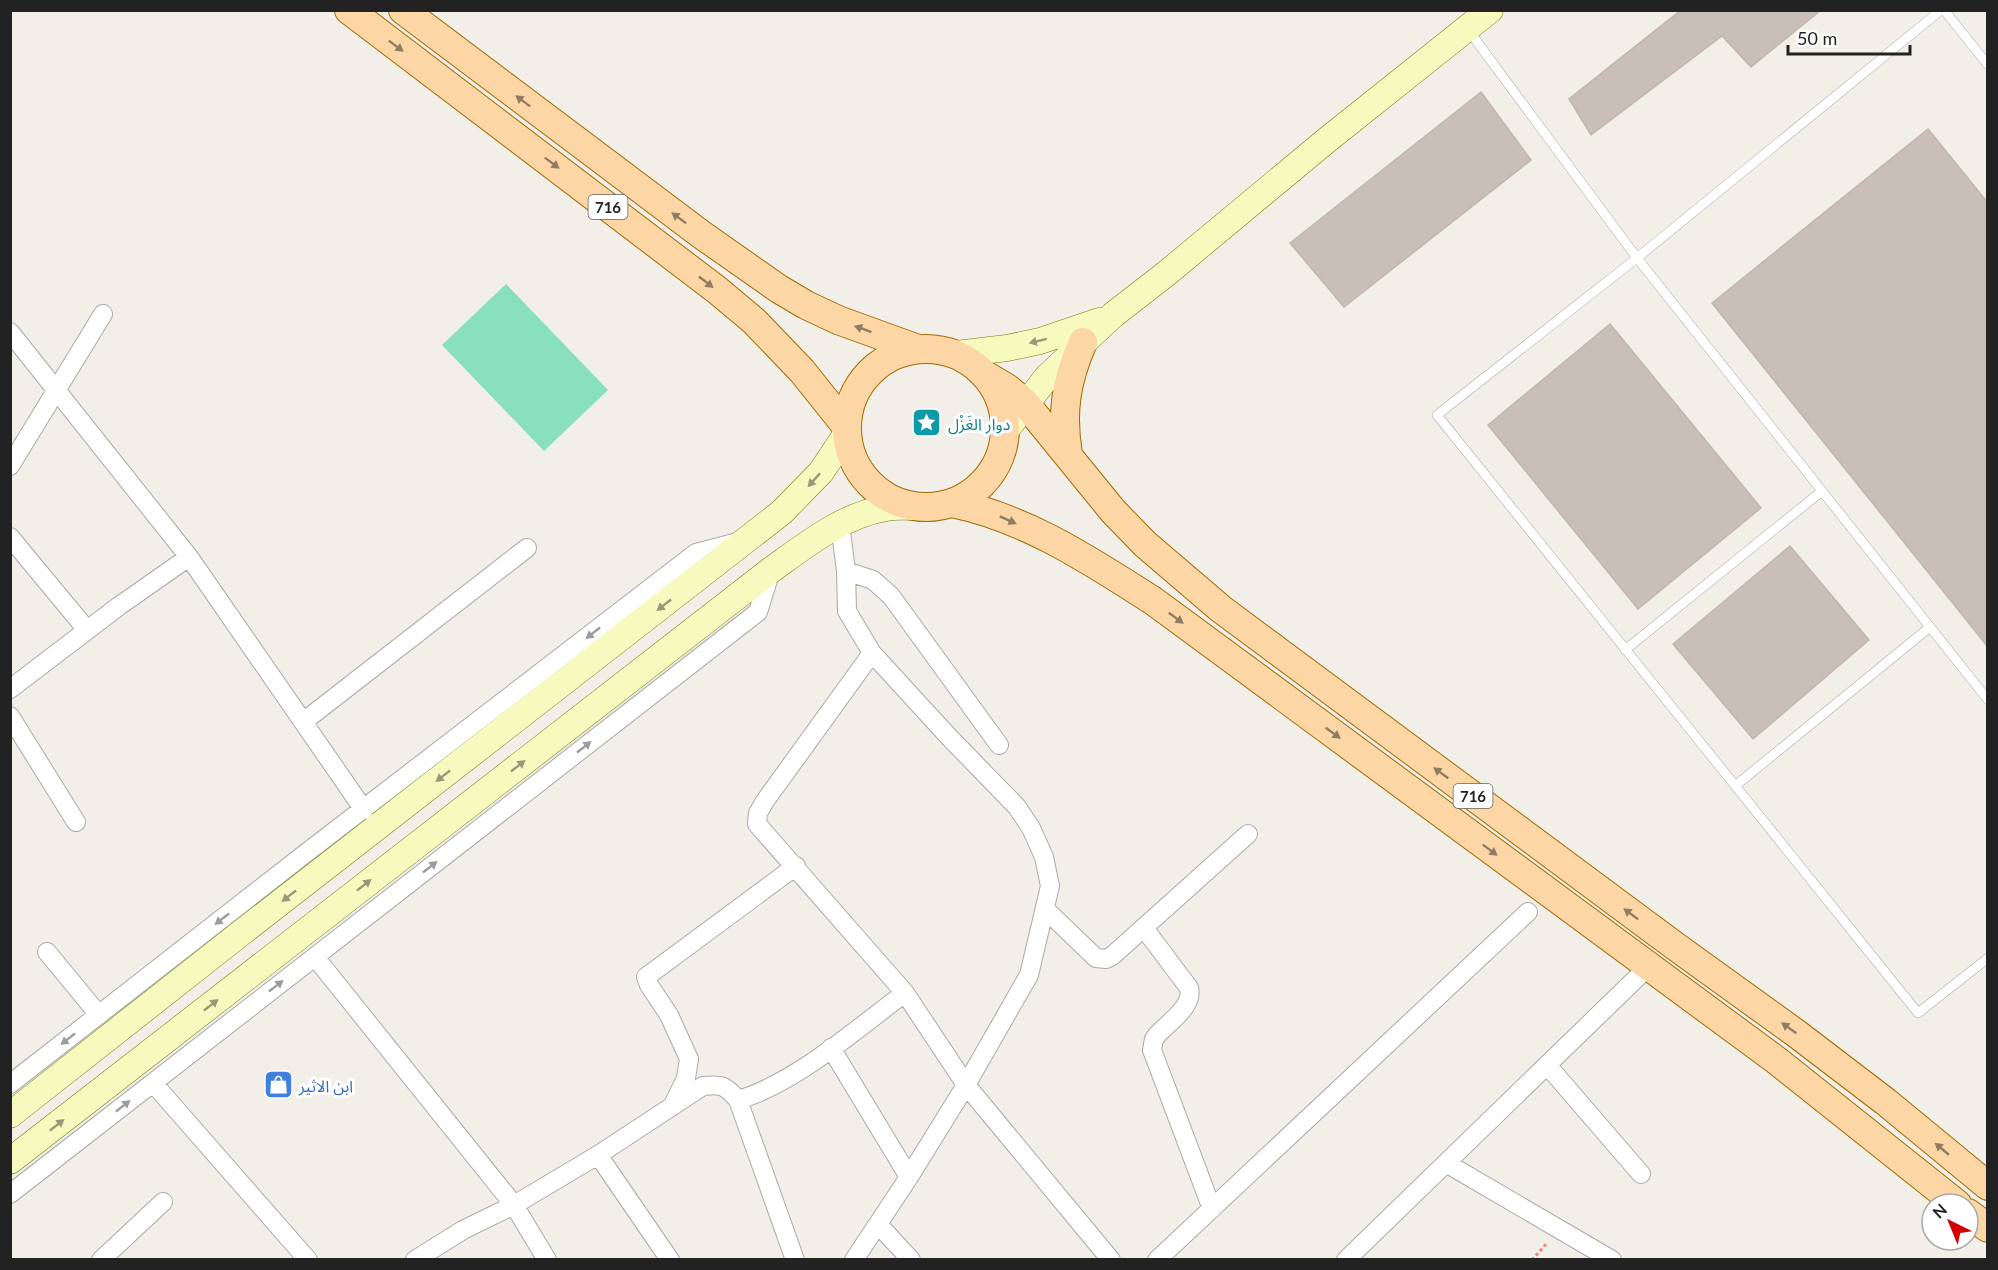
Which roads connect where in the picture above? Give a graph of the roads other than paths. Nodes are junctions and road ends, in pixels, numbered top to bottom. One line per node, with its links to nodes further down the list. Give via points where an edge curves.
1 (349, 10): 17 (main road, 716, one-way to 17, via 754,321 802,371)
2 (403, 10): 12 (main road, 716, one-way to 2, via 838,320 779,289)
3 (1490, 10): 5 (main road)
4 (1942, 10): 6 (lane); 7 (lane)
5 (1467, 28): 7 (lane); 9 (main road)
6 (1988, 65)
7 (1637, 258): 21 (lane); 33 (lane, via 1437,415)
8 (103, 314): 15 (street)
9 (1113, 315): 11 (main road); 13 (main road, one-way to 13, via 1040,341)
10 (10, 332): 15 (street)
11 (1083, 342): 16 (main road); 19 (main road, via 1067,385 1064,432)
12 (918, 349): 13 (main road, 716); 17 (main road, 716, via 900,353 868,374 849,408)
13 (956, 354): 14 (main road, 716)
14 (987, 376): 16 (main road, 716); 18 (main road, 716, via 998,392)
15 (56, 390): 20 (street); 28 (street)
16 (1025, 403): 18 (main road); 19 (main road, 716)
17 (847, 429): 23 (main road, 716, via 848,446 865,480 879,493); 26 (main road, one-way to 26, via 821,472 782,512)
18 (1006, 430): 22 (main road, 716, via 996,466 970,494)
19 (1068, 454): 67 (main road, 716, one-way to 19, via 1797,1034 1221,609 1145,544)
20 (10, 466)
21 (1821, 490): 31 (lane); 33 (lane)
22 (952, 503): 23 (main road, 716); 51 (main road, 716, one-way to 51, via 982,509 1035,531 1152,600)
23 (915, 507): 24 (main road, via 887,507)
24 (840, 524): 29 (main road); 30 (street)
25 (10, 537): 32 (street)
26 (748, 539): 41 (street, one-way to 41, via 696,553); 61 (main road, one-way to 61)
27 (527, 548): 38 (street)
28 (189, 557): 32 (street); 38 (street)
29 (771, 570): 49 (street, one-way to 29, via 758,612); 63 (main road, one-way to 29)
30 (846, 571): 34 (street, via 847,611); 39 (street, via 873,580 891,596)
31 (1930, 627): 36 (lane); 40 (lane)
32 (87, 630): 35 (street)
33 (1625, 650): 40 (lane)
34 (872, 653): 44 (street, via 758,813 757,824); 45 (street, via 1017,807 1044,857 1050,886)
35 (10, 689)
36 (1988, 700)
37 (10, 716): 42 (street)
38 (303, 722): 41 (street)
39 (999, 745)
40 (1735, 786): 50 (lane, via 1918,1013)
41 (364, 810): 53 (street, one-way to 53)
42 (76, 822)
43 (1248, 834): 47 (street)
44 (796, 866): 52 (street); 60 (street, via 646,977 689,1059 686,1078)
45 (1046, 910): 47 (street, via 1101,960 1112,956); 58 (street, via 1029,975)
46 (1528, 912): 72 (street)
47 (1144, 928): 72 (street, via 1191,994 1186,1005 1154,1039 1152,1050)
48 (46, 952): 53 (street)
49 (315, 957): 56 (street, one-way to 49); 71 (street)
50 (1988, 958)
51 (1648, 967): 55 (street); 68 (main road, 716, via 1776,1060)
52 (905, 993): 54 (street); 58 (street)
53 (99, 1015): 57 (street, one-way to 57)
54 (831, 1048): 59 (street, via 773,1085); 66 (street)
55 (1547, 1065): 64 (street); 65 (street)
56 (153, 1083): 69 (street, one-way to 56); 75 (street)
57 (10, 1084)
58 (966, 1085): 66 (street); 82 (street)
59 (738, 1100): 60 (street, via 717,1084 703,1086); 79 (street)
60 (672, 1107): 62 (street)
61 (10, 1115)
62 (598, 1155): 71 (street); 78 (street)
63 (10, 1161)
64 (1446, 1163): 84 (street); 85 (street)
65 (1641, 1174)
66 (909, 1177): 73 (street)
67 (1988, 1186)
68 (1942, 1192)
69 (10, 1194)
70 (164, 1202): 74 (street)
71 (514, 1205): 76 (street); 77 (street)
72 (1212, 1209): 83 (street)
73 (878, 1224): 80 (street); 81 (street)
74 (101, 1260)
75 (308, 1260)
76 (415, 1260)
77 (547, 1260)
78 (670, 1260)
79 (795, 1260)
80 (854, 1260)
81 (911, 1260)
82 (1111, 1260)
83 (1157, 1260)
84 (1346, 1260)
85 (1612, 1260)

